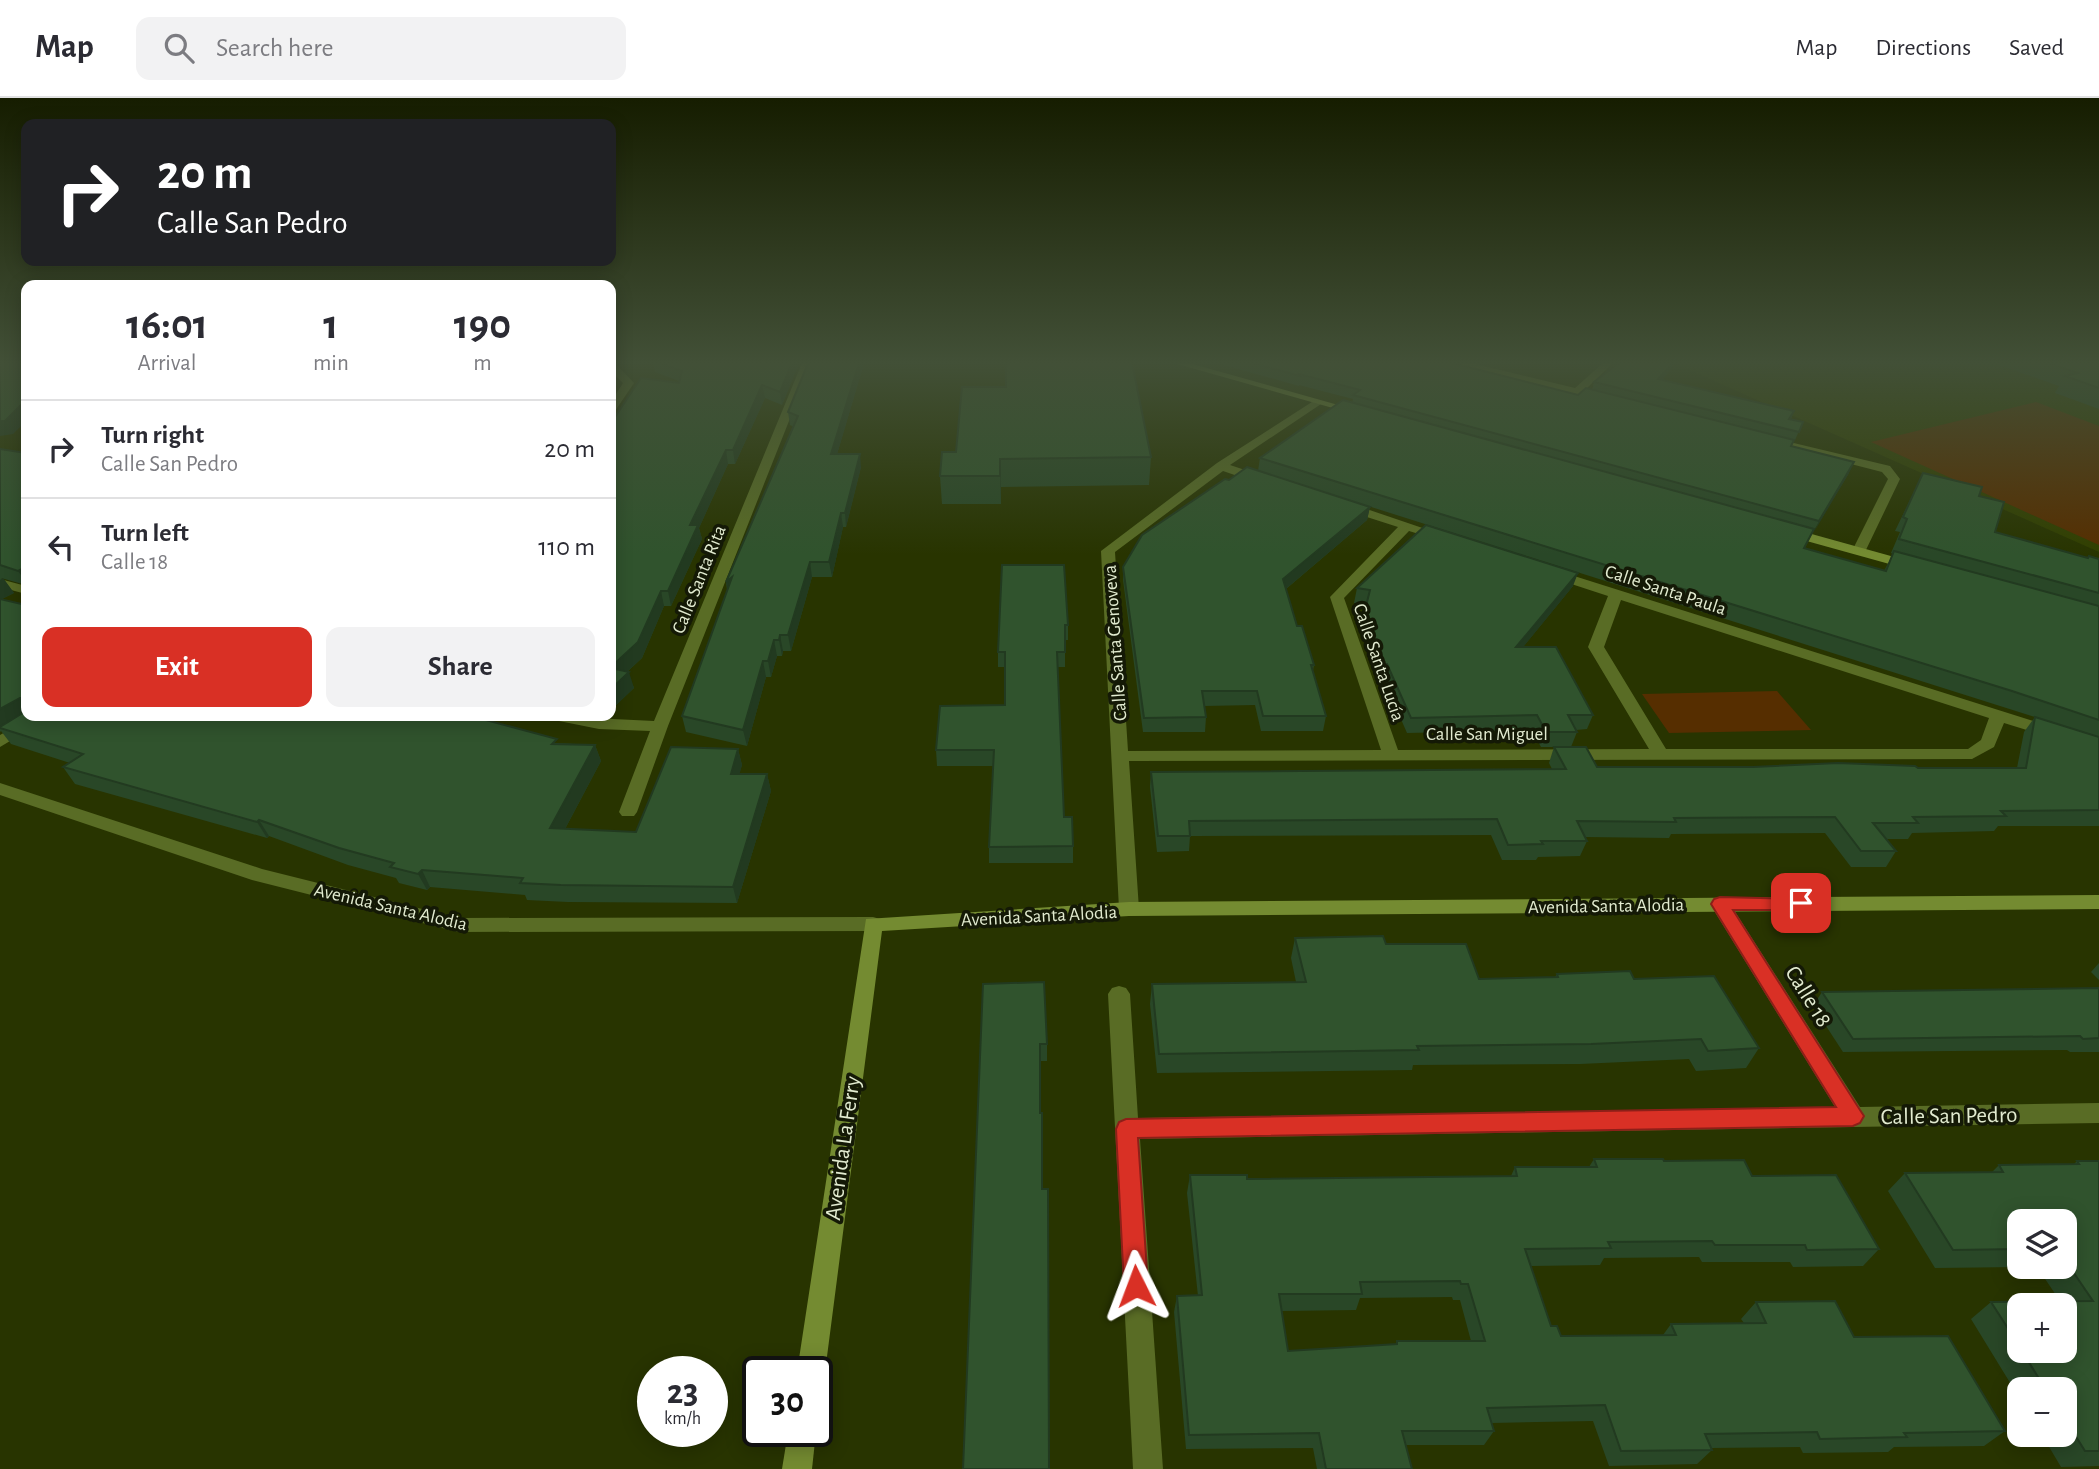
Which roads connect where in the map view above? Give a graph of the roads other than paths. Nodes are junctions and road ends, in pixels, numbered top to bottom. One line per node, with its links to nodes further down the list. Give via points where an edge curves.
1 (781, 427): 19 (street, Calle Santa Rita)
2 (1280, 427): 4 (street, Calle Santa Genoveva)
3 (1752, 436): 10 (street, via 1886,469 1894,479)
4 (1221, 466): 5 (street); 24 (street, Calle Santa Genoveva, via 1108,551)
5 (1274, 483)
6 (1326, 500): 7 (street)
7 (1406, 526): 9 (street); 23 (street, Calle Santa Lucía, via 1336,597)
8 (1780, 529): 10 (street)
9 (1458, 542)
10 (1859, 551): 12 (street)
11 (1537, 568): 15 (street, Calle Santa Paula)
12 (1926, 570)
13 (0, 583): 14 (street)
14 (21, 589)
15 (1616, 593): 16 (street, Calle Santa Paula); 22 (street, via 1596,647)
16 (1998, 716): 20 (street, Calle Santa Paula); 22 (street, Calle San Miguel, via 1988,743 1972,754)
17 (36, 721): 21 (street)
18 (584, 721): 19 (street)
19 (660, 726): 26 (street, Calle Santa Rita)
20 (2061, 736)
21 (0, 742)
22 (1660, 753): 23 (street, Calle San Miguel)
23 (1391, 755): 24 (street, Calle San Miguel)
24 (1121, 756): 29 (street, Calle Santa Genoveva)
25 (0, 789): 30 (street, Avenida Santa Alodia, via 259,875 458,925)
26 (628, 812)
27 (2099, 902): 28 (street, Avenida Santa Alodia)
28 (1720, 904): 29 (street, Avenida Santa Alodia); 33 (street, Calle 18)
29 (1129, 909): 30 (street, Avenida Santa Alodia)
30 (873, 924): 35 (street, Avenida La Ferry)
31 (1119, 994): 34 (street)
32 (2099, 1113): 33 (street, Calle San Pedro)
33 (1853, 1116): 34 (street, Calle San Pedro)
34 (1126, 1129): 38 (street)
35 (813, 1356)
36 (801, 1447): 37 (street)
37 (797, 1469)
38 (1148, 1469)

